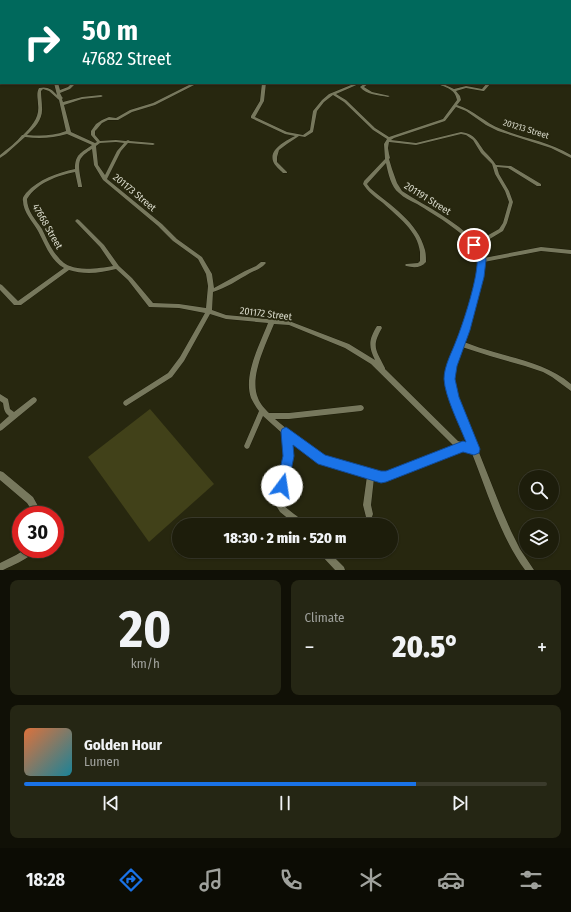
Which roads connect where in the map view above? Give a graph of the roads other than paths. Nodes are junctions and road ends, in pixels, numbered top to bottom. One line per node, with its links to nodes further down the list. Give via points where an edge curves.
1 (56, 84): 10 (street)
2 (73, 84): 10 (street)
3 (194, 84): 22 (street, via 117,119 106,118 94,129 93,135)
4 (264, 84): 19 (street, via 261,103 252,117)
5 (357, 84): 11 (street)
6 (366, 84): 13 (street, via 362,87 364,90)
7 (439, 84): 9 (street)
8 (488, 84): 9 (street, via 483,90 468,87)
9 (454, 90): 16 (street, via 460,97)
10 (59, 92): 14 (street)
11 (333, 94): 19 (street, via 317,107 312,131 304,136); 20 (street, via 346,101)
12 (101, 96): 15 (street)
13 (388, 96)
14 (60, 98): 15 (street); 18 (street, via 56,98 47,88 39,90 40,116)
15 (62, 104): 17 (street)
16 (456, 106): 20 (street, via 442,121); 26 (street, 201213 Street, via 469,110 498,130 552,145)
17 (68, 132): 18 (street, via 52,138); 24 (street)
18 (23, 136): 25 (street)
19 (297, 136): 30 (street, via 275,154 275,162)
20 (389, 140): 27 (street, 201191 Street, via 386,146); 28 (street, via 416,144 464,134 474,139)
21 (128, 141): 22 (street); 23 (street); 31 (street, via 119,151)
22 (100, 142): 24 (street)
23 (153, 144)
24 (95, 146): 29 (street, via 78,158); 31 (street, 201173 Street, via 96,165)
25 (0, 157)
26 (571, 157)
27 (388, 158): 35 (street, 201191 Street, via 396,189 456,227); 39 (street, via 365,184 404,220 420,242 423,248 423,262 419,265)
28 (496, 166): 32 (street, via 509,167); 35 (street, via 497,174 511,202 508,214 499,232)
29 (77, 170): 33 (street); 41 (street, 47668 Street, via 45,179 25,200 29,213 50,250)
30 (284, 172)
31 (105, 179): 43 (street, 201173 Street, via 175,240 200,258 209,274)
32 (539, 185)
33 (80, 186)
34 (77, 221): 40 (street, 201172 Street, via 102,246)
35 (474, 245): 37 (street, 201191 Street)
36 (571, 252): 37 (street, via 541,249)
37 (482, 260): 47 (street)
38 (263, 262): 43 (street, via 256,269)
39 (408, 265)
40 (117, 267): 41 (street, via 86,270); 44 (street, 201172 Street, via 151,305)
41 (68, 268): 42 (street, via 19,303)
42 (0, 286)
43 (212, 291): 44 (street, 201173 Street)
44 (209, 311): 45 (street, 201172 Street, via 226,317); 52 (street, via 170,375)
45 (272, 321): 48 (street, 201172 Street, via 297,325 347,346 373,362); 54 (street, via 253,377 253,396)
46 (379, 328): 48 (street, via 373,336 372,344)
47 (461, 344): 49 (street, via 543,369); 60 (street, via 450,379 454,397)
48 (385, 374): 59 (street, 201172 Street, via 450,439)
49 (571, 388)
50 (0, 397): 55 (street, via 6,401 7,411)
51 (34, 400): 55 (street)
52 (126, 403)
53 (361, 408): 54 (street, via 289,416)
54 (264, 413): 57 (street); 58 (street)
55 (14, 416): 56 (street)
56 (0, 428)
57 (286, 432): 62 (street, via 322,460); 65 (street, via 288,462 279,504)
58 (247, 446)
59 (463, 447): 60 (street, 201172 Street); 62 (street, via 386,476)
60 (474, 449): 70 (street, via 513,544)
61 (0, 475): 63 (street)
62 (371, 475): 64 (street, via 367,504)
63 (34, 506)
64 (369, 514)
65 (295, 518)
66 (19, 558): 68 (street)
67 (330, 558): 69 (street)
68 (0, 566)
69 (341, 570)
70 (530, 570)

